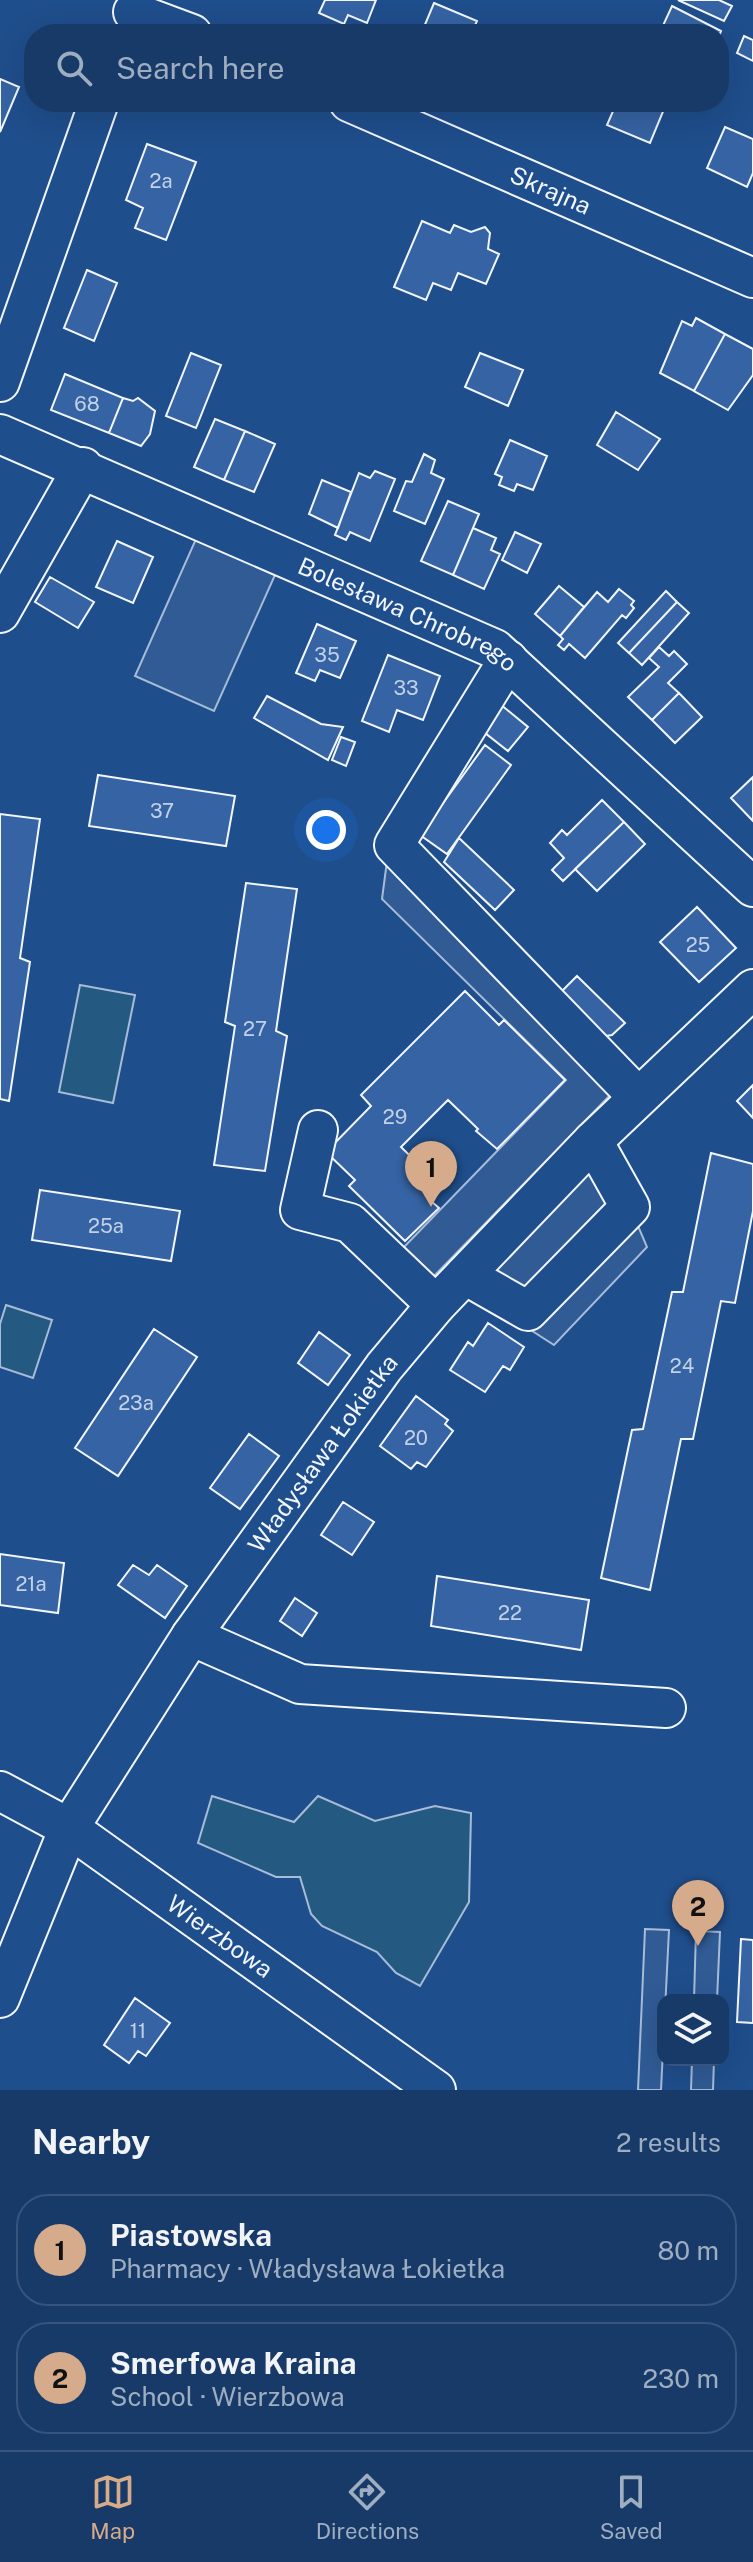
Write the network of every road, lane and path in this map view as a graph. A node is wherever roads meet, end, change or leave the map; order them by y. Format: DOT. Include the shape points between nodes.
graph roads {
  1 [pos="132,15"];
  2 [pos="160,24"];
  3 [pos="95,112"];
  4 [pos="372,112"];
  5 [pos="753,278"];
  6 [pos="0,382"];
  7 [pos="0,434"];
  8 [pos="83,467"];
  9 [pos="0,613"];
  10 [pos="508,660"];
  11 [pos="753,887"];
  12 [pos="753,989"];
  13 [pos="638,1097"];
  14 [pos="318,1130"];
  15 [pos="593,1141"];
  16 [pos="465,1275"];
  17 [pos="436,1305"];
  18 [pos="191,1636"];
  19 [pos="666,1708"];
  20 [pos="0,1791"];
  21 [pos="69,1828"];
  22 [pos="0,1998"];
  23 [pos="436,2090"];
  1 -- 2 [label="street"];
  3 -- 6 [label="street"];
  4 -- 5 [label="street, Skrajna"];
  7 -- 8 [label="street, Bolesława Chrobrego"];
  8 -- 9 [label="street"];
  8 -- 10 [label="street, Bolesława Chrobrego" via="495,649"];
  10 -- 11 [label="street, Bolesława Chrobrego"];
  10 -- 13 [label="street" via="394,845"];
  12 -- 13 [label="street, Władysława Łokietka"];
  13 -- 15 [label="street, Władysława Łokietka"];
  14 -- 17 [label="street" via="300,1210 350,1223"];
  15 -- 16 [label="street, Władysława Łokietka"];
  15 -- 16 [label="street" via="630,1207 528,1311"];
  16 -- 17 [label="street, Władysława Łokietka"];
  17 -- 18 [label="street, Władysława Łokietka" via="384,1367"];
  18 -- 19 [label="street" via="300,1684"];
  18 -- 21 [label="street, Władysława Łokietka"];
  20 -- 21 [label="street, Wierzbowa"];
  21 -- 22 [label="street, Władysława Łokietka"];
  21 -- 23 [label="street, Wierzbowa"];
}
